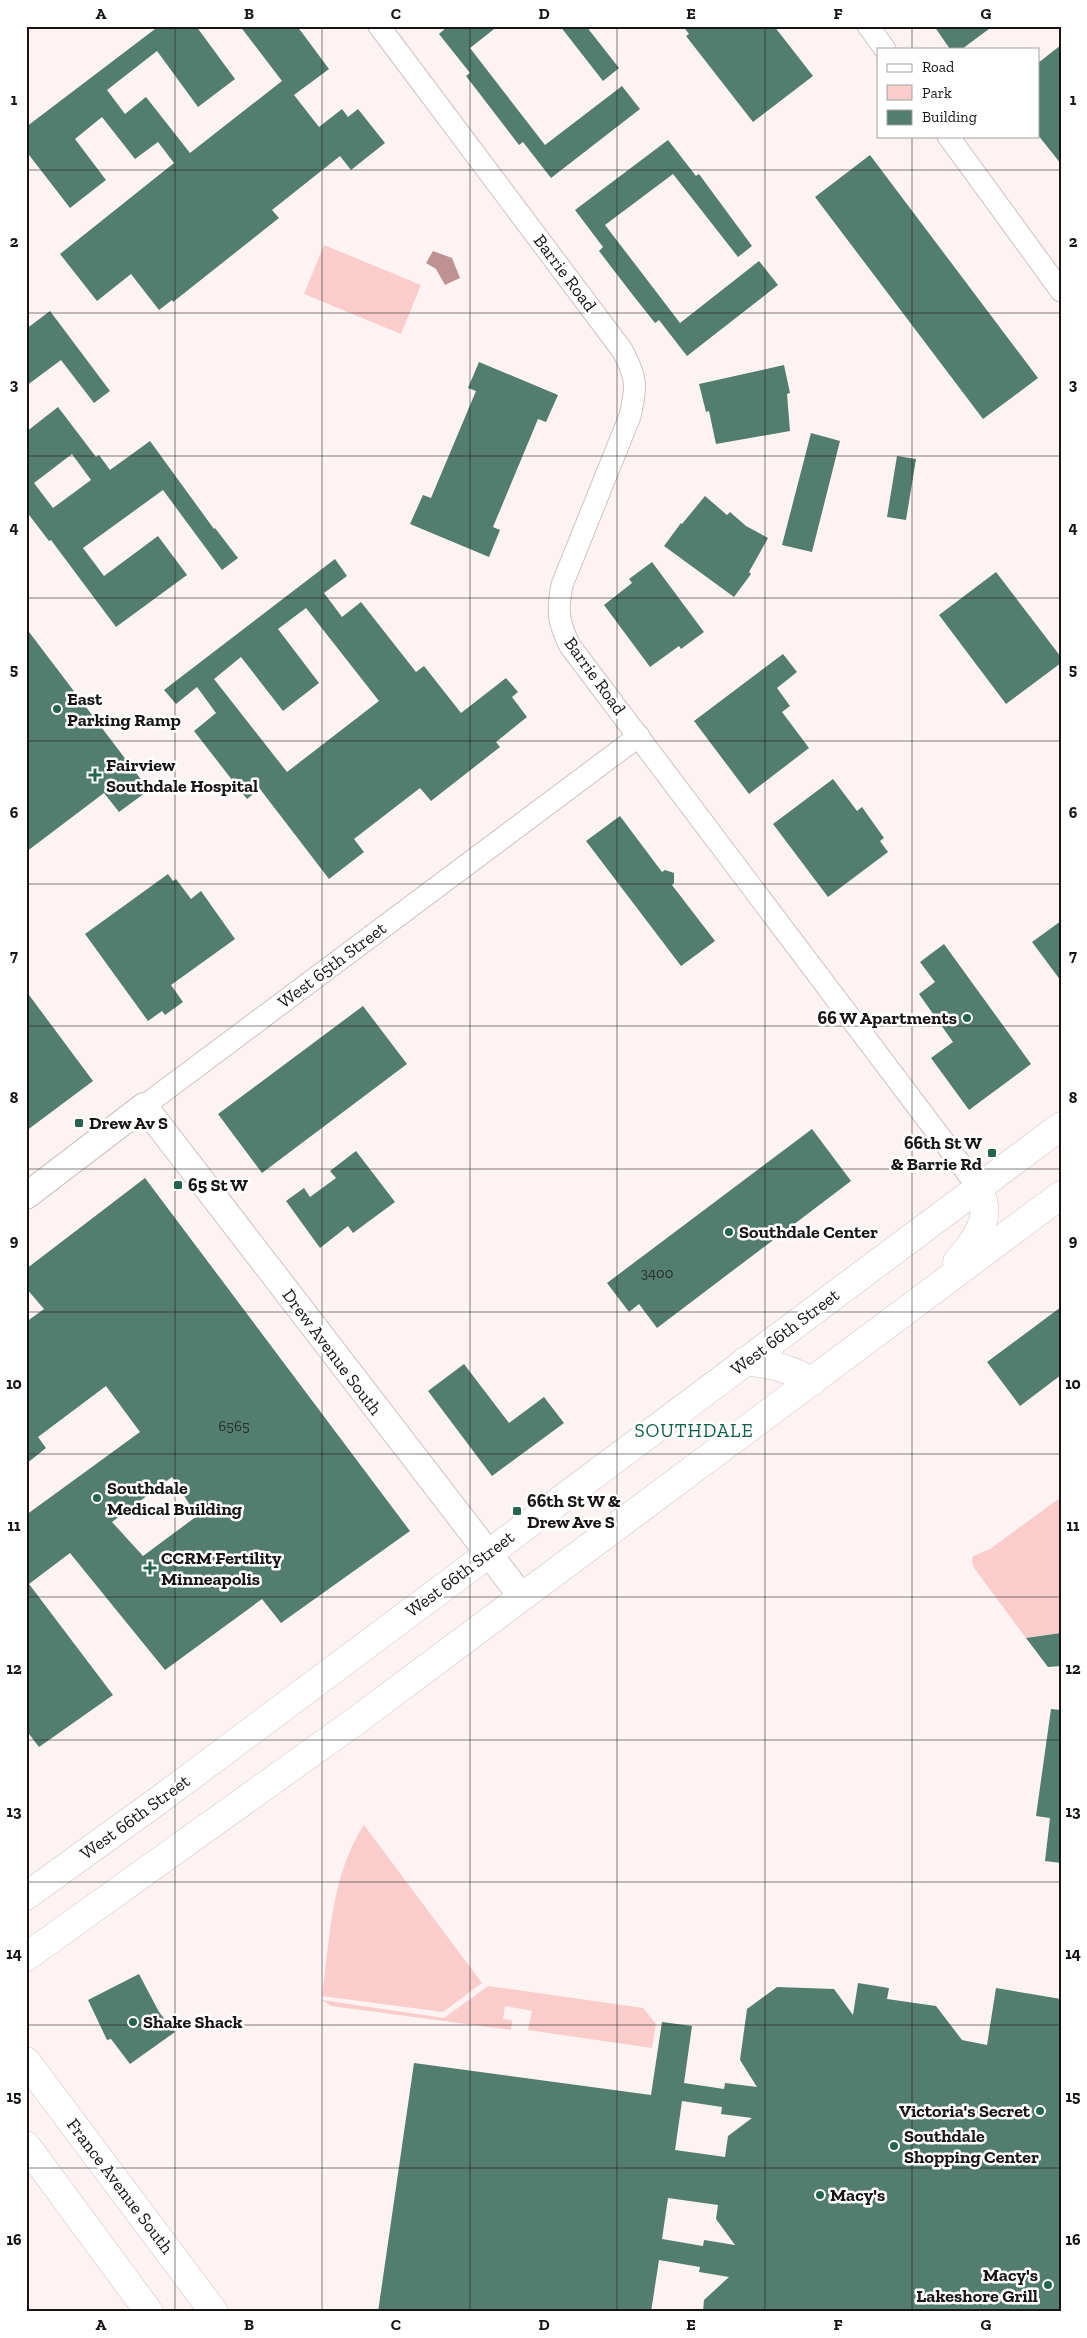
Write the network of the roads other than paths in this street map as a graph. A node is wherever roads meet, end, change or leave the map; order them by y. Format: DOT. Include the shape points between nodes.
graph roads {
  1 [pos="379,26"];
  2 [pos="868,26"];
  3 [pos="883,48"];
  4 [pos="949,138"];
  5 [pos="1061,291"];
  6 [pos="639,736"];
  7 [pos="144,1106"];
  8 [pos="1061,1126"];
  9 [pos="978,1187"];
  10 [pos="1061,1195"];
  11 [pos="26,1196"];
  12 [pos="938,1287"];
  13 [pos="746,1361"];
  14 [pos="812,1382"];
  15 [pos="488,1553"];
  16 [pos="522,1597"];
  17 [pos="26,1896"];
  18 [pos="26,1957"];
  19 [pos="26,2061"];
  20 [pos="26,2144"];
  21 [pos="149,2312"];
  22 [pos="214,2312"];
  1 -- 6 [label="street, Barrie Road" via="634,370 636,394 630,416 562,585 558,605 561,627 570,646"];
  2 -- 3 [label="street"];
  4 -- 5 [label="street"];
  6 -- 7 [label="street, West 65th Street"];
  6 -- 9 [label="street, Barrie Road"];
  7 -- 11 [label="street, West 65th Street"];
  7 -- 15 [label="street, Drew Avenue South"];
  8 -- 9 [label="main road, West 66th Street"];
  9 -- 12 [label="main road" via="985,1207 977,1237"];
  9 -- 13 [label="main road, West 66th Street"];
  10 -- 12 [label="main road"];
  12 -- 14 [label="main road"];
  13 -- 14 [label="main road" via="773,1364"];
  13 -- 15 [label="main road, West 66th Street"];
  14 -- 16 [label="main road"];
  15 -- 16 [label="street, Drew Avenue South"];
  15 -- 17 [label="main road, West 66th Street"];
  16 -- 18 [label="main road" via="271,1783"];
  19 -- 22 [label="main road, France Avenue South"];
  20 -- 21 [label="main road"];
}
